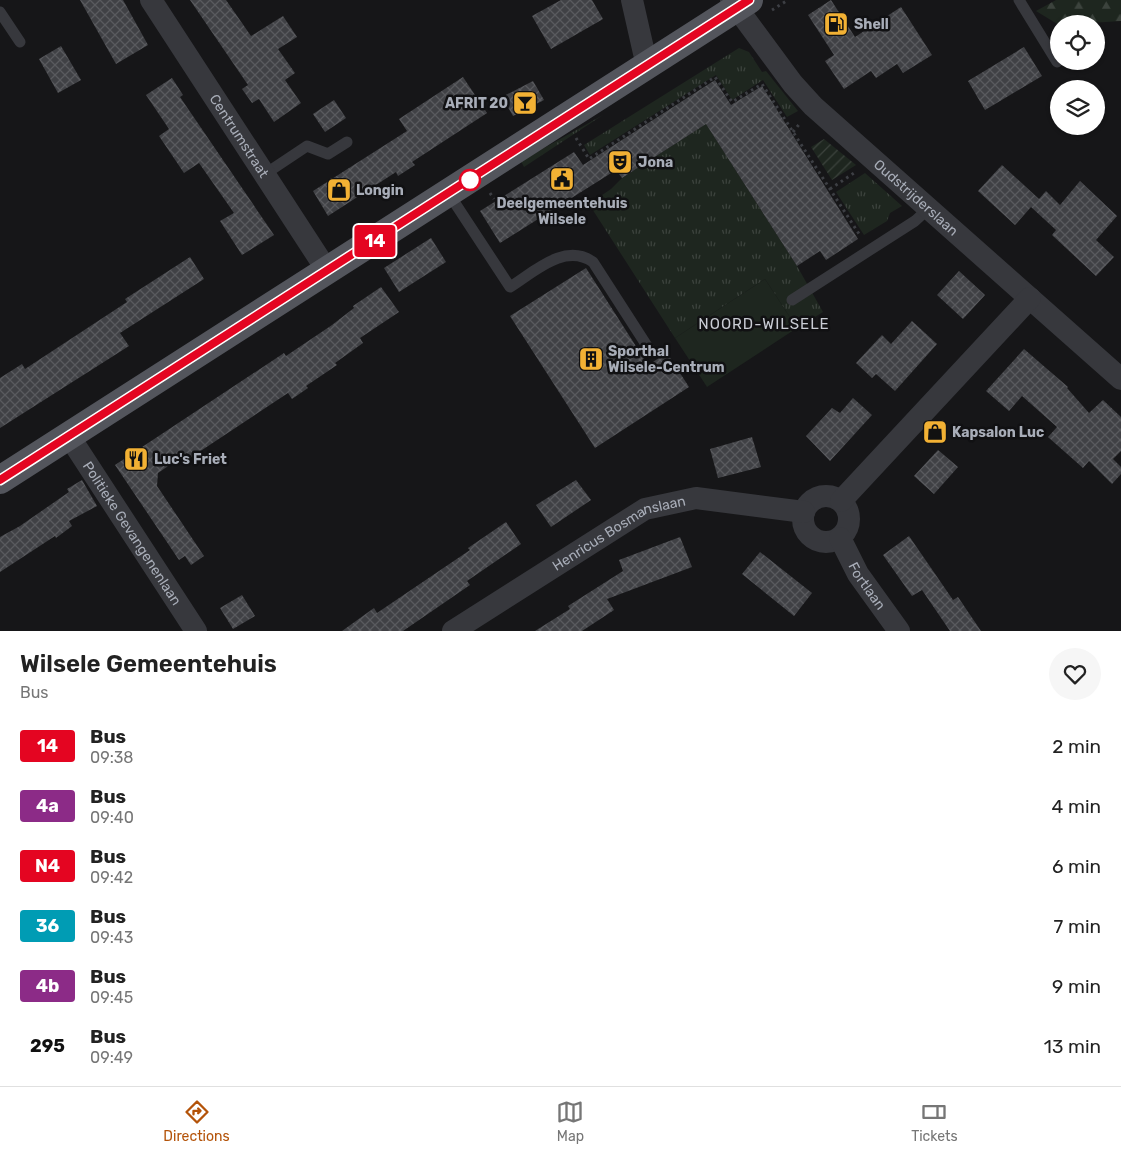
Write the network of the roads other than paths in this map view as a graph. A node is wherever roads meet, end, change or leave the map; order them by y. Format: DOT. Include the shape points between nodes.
graph roads {
  1 [pos="151,0"];
  2 [pos="632,0"];
  3 [pos="1018,0"];
  4 [pos="739,3"];
  5 [pos="0,12"];
  6 [pos="20,42"];
  7 [pos="1050,51"];
  8 [pos="652,64"];
  9 [pos="348,142"];
  10 [pos="265,174"];
  11 [pos="449,194"];
  12 [pos="928,209"];
  13 [pos="328,272"];
  14 [pos="1030,298"];
  15 [pos="792,300"];
  16 [pos="649,349"];
  17 [pos="1121,380"];
  18 [pos="69,436"];
  19 [pos="0,480"];
  20 [pos="841,501"];
  21 [pos="804,512"];
  22 [pos="840,538"];
  23 [pos="196,631"];
  24 [pos="453,631"];
  25 [pos="899,631"];
  1 -- 10 [label="street, Centrumstraat"];
  2 -- 8 [label="street" via="644,53"];
  3 -- 7 [label="lane"];
  4 -- 8 [label="main road"];
  4 -- 12 [label="street, Oudstrijderslaan" via="804,96"];
  5 -- 6 [label="lane"];
  8 -- 11 [label="main road"];
  9 -- 10 [label="lane" via="328,154 307,146"];
  10 -- 13 [label="street, Centrumstraat"];
  11 -- 13 [label="main road"];
  11 -- 16 [label="lane" via="510,287 559,257 571,254 585,256 593,262"];
  12 -- 14 [label="street, Oudstrijderslaan"];
  12 -- 15 [label="lane"];
  13 -- 18 [label="main road"];
  14 -- 17 [label="street, Oudstrijderslaan"];
  14 -- 20 [label="street"];
  18 -- 19 [label="main road"];
  18 -- 23 [label="street, Politieke Gevangenenlaan"];
  20 -- 21 [label="street" via="820,496"];
  20 -- 22 [label="street" via="848,514 848,522"];
  21 -- 22 [label="street" via="804,526 814,538 828,541"];
  21 -- 24 [label="street, Henricus Bosmanslaan" via="696,498 645,509"];
  22 -- 25 [label="street, Fortlaan" via="858,574"];
}
